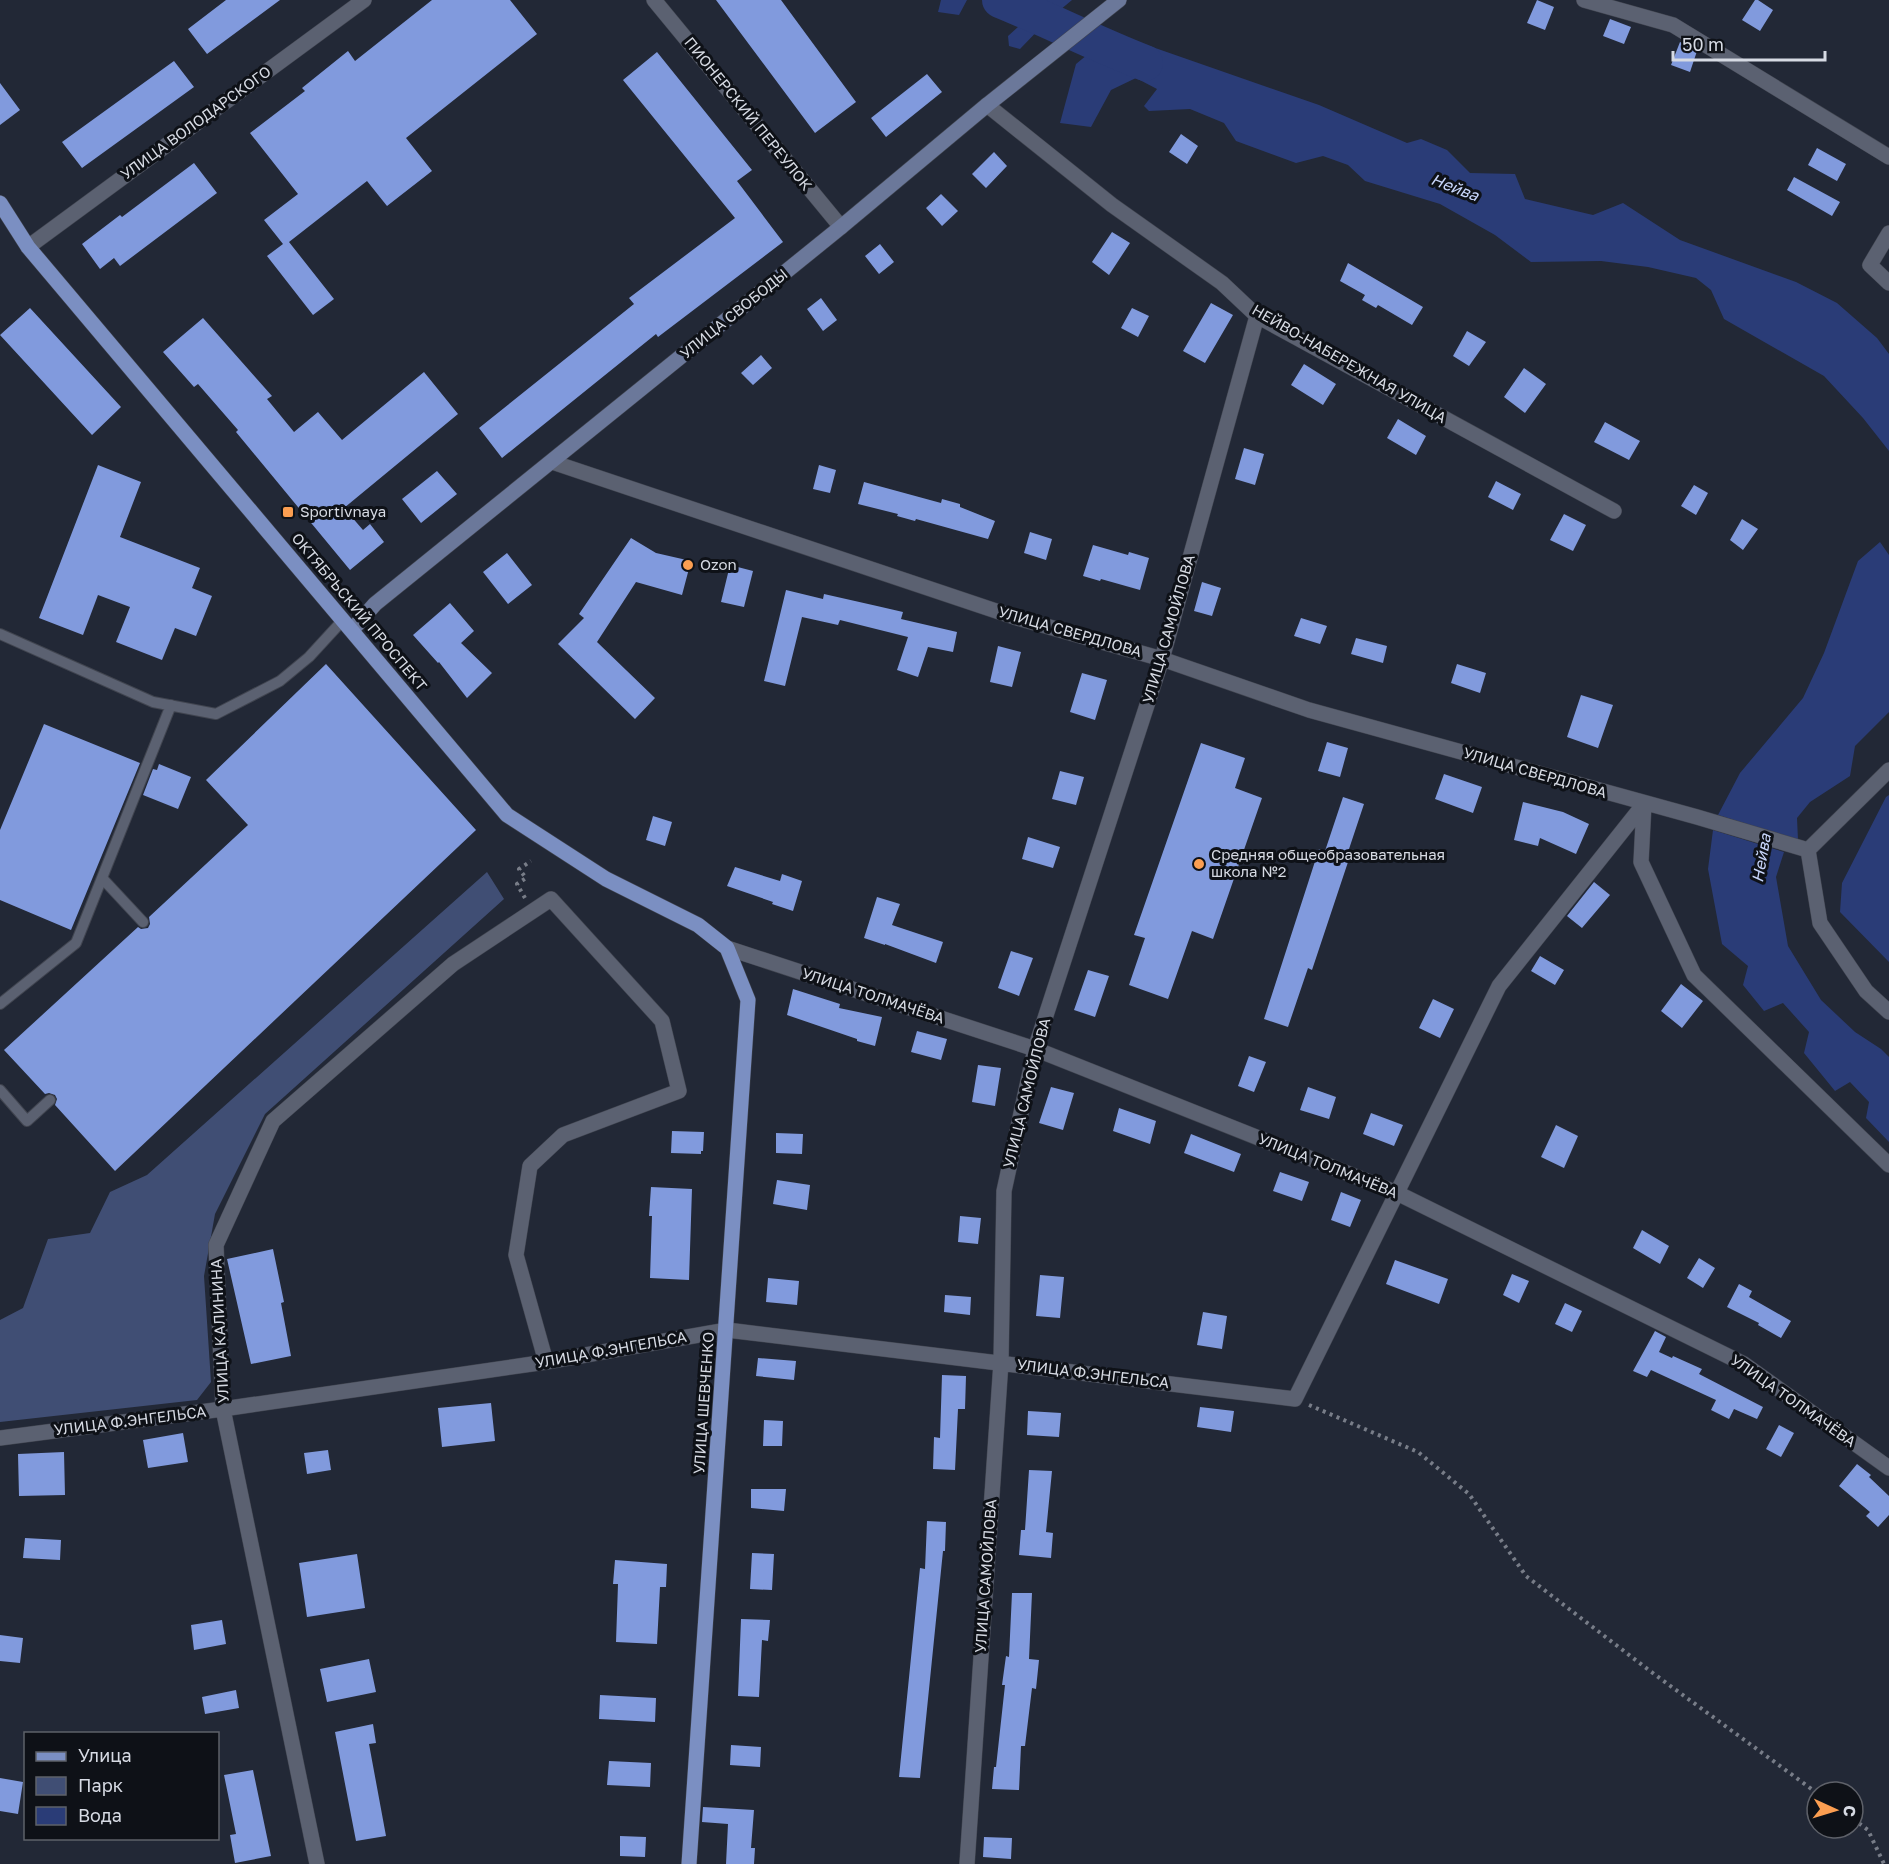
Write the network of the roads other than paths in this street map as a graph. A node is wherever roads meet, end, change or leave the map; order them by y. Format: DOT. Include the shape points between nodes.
graph roads {
  1 [pos="364,0"];
  2 [pos="654,0"];
  3 [pos="1119,0"];
  4 [pos="1584,0"];
  5 [pos="987,105"];
  6 [pos="1889,157"];
  7 [pos="0,203"];
  8 [pos="841,228"];
  9 [pos="1889,233"];
  10 [pos="27,247"];
  11 [pos="1889,283"];
  12 [pos="1257,316"];
  13 [pos="552,462"];
  14 [pos="1614,512"];
  15 [pos="347,625"];
  16 [pos="0,634"];
  17 [pos="1162,659"];
  18 [pos="171,705"];
  19 [pos="1889,770"];
  20 [pos="1644,804"];
  21 [pos="1808,850"];
  22 [pos="102,878"];
  23 [pos="143,922"];
  24 [pos="727,948"];
  25 [pos="0,1004"];
  26 [pos="1889,1012"];
  27 [pos="1035,1049"];
  28 [pos="0,1090"];
  29 [pos="50,1100"];
  30 [pos="1889,1165"];
  31 [pos="1397,1194"];
  32 [pos="727,1330"];
  33 [pos="546,1362"];
  34 [pos="1001,1362"];
  35 [pos="223,1409"];
  36 [pos="0,1438"];
  37 [pos="1889,1468"];
  38 [pos="317,1864"];
  39 [pos="689,1864"];
  40 [pos="967,1864"];
  1 -- 10 [label="street, УЛИЦА ВОЛОДАРСКОГО"];
  2 -- 8 [label="street, ПИОНЕРСКИЙ ПЕРЕУЛОК"];
  3 -- 5 [label="main road, УЛИЦА СВОБОДЫ"];
  4 -- 6 [label="street" via="1673,25"];
  5 -- 8 [label="main road, УЛИЦА СВОБОДЫ"];
  5 -- 12 [label="street, НЕЙВО-НАБЕРЕЖНАЯ УЛИЦА" via="1112,205 1222,283"];
  7 -- 10 [label="main road, ОКТЯБРЬСКИЙ ПРОСПЕКТ"];
  8 -- 13 [label="main road, УЛИЦА СВОБОДЫ"];
  9 -- 11 [label="street" via="1870,265"];
  10 -- 15 [label="main road, ОКТЯБРЬСКИЙ ПРОСПЕКТ"];
  12 -- 14 [label="street, НЕЙВО-НАБЕРЕЖНАЯ УЛИЦА"];
  12 -- 17 [label="street, УЛИЦА САМОЙЛОВА"];
  13 -- 15 [label="main road, УЛИЦА СВОБОДЫ"];
  13 -- 17 [label="street, УЛИЦА СВЕРДЛОВА" via="1014,617"];
  15 -- 18 [label="lane" via="280,681 216,714"];
  15 -- 24 [label="main road, ОКТЯБРЬСКИЙ ПРОСПЕКТ" via="507,815 606,879 698,925"];
  16 -- 18 [label="lane" via="153,702"];
  17 -- 20 [label="street, УЛИЦА СВЕРДЛОВА" via="1308,710"];
  17 -- 27 [label="street, УЛИЦА САМОЙЛОВА"];
  18 -- 22 [label="lane"];
  19 -- 21 [label="street"];
  20 -- 21 [label="street, УЛИЦА СВЕРДЛОВА"];
  20 -- 30 [label="street" via="1641,862 1694,975"];
  20 -- 31 [label="street" via="1499,986"];
  21 -- 26 [label="street" via="1820,923 1866,991"];
  22 -- 23 [label="lane"];
  22 -- 25 [label="lane" via="76,943"];
  24 -- 27 [label="street, УЛИЦА ТОЛМАЧЁВА"];
  24 -- 32 [label="main road, УЛИЦА ШЕВЧЕНКО" via="748,1000"];
  27 -- 31 [label="street, УЛИЦА ТОЛМАЧЁВА"];
  27 -- 34 [label="street, УЛИЦА САМОЙЛОВА" via="1004,1191"];
  28 -- 29 [label="lane" via="27,1120"];
  31 -- 34 [label="street, УЛИЦА Ф.ЭНГЕЛЬСА" via="1295,1398"];
  31 -- 37 [label="street, УЛИЦА ТОЛМАЧЁВА" via="1744,1364"];
  32 -- 33 [label="street, УЛИЦА Ф.ЭНГЕЛЬСА"];
  32 -- 34 [label="street, УЛИЦА Ф.ЭНГЕЛЬСА"];
  32 -- 39 [label="main road, УЛИЦА ШЕВЧЕНКО"];
  33 -- 35 [label="street, УЛИЦА Ф.ЭНГЕЛЬСА"];
  33 -- 35 [label="street, УЛИЦА КАЛИНИНА" via="516,1255 530,1166 563,1135 679,1091 662,1021 551,899 453,964 273,1121 216,1245"];
  34 -- 40 [label="street, УЛИЦА САМОЙЛОВА"];
  35 -- 36 [label="street, УЛИЦА Ф.ЭНГЕЛЬСА"];
  35 -- 38 [label="street, УЛИЦА КАЛИНИНА"];
}
